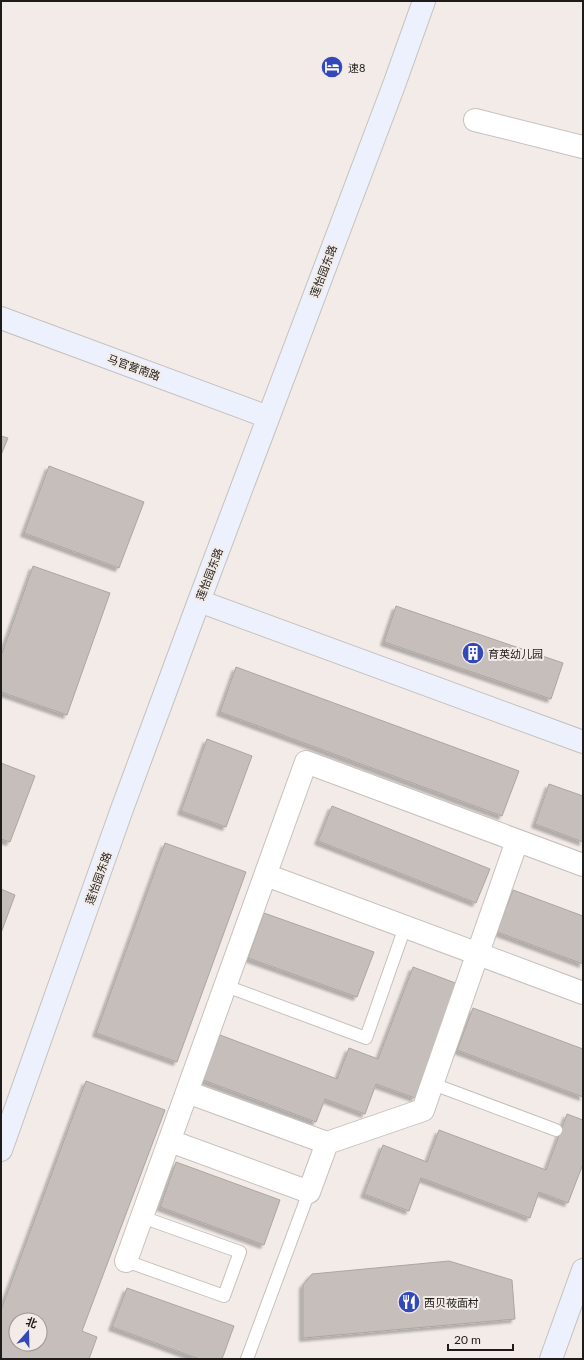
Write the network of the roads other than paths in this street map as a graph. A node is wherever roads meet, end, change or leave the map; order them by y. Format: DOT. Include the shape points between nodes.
graph roads {
  1 [pos="424,1"];
  2 [pos="474,120"];
  3 [pos="583,147"];
  4 [pos="1,318"];
  5 [pos="268,417"];
  6 [pos="199,601"];
  7 [pos="583,742"];
  8 [pos="517,841"];
  9 [pos="583,866"];
  10 [pos="266,875"];
  11 [pos="406,927"];
  12 [pos="478,954"];
  13 [pos="226,986"];
  14 [pos="583,993"];
  15 [pos="433,1084"];
  16 [pos="187,1092"];
  17 [pos="556,1130"];
  18 [pos="170,1141"];
  19 [pos="327,1143"];
  20 [pos="1,1150"];
  21 [pos="309,1192"];
  22 [pos="142,1217"];
  23 [pos="126,1261"];
  24 [pos="583,1270"];
  25 [pos="247,1359"];
  26 [pos="551,1359"];
  1 -- 5 [label="street, 莲怡园东路"];
  2 -- 3 [label="street"];
  4 -- 5 [label="street, 马官营南路"];
  5 -- 6 [label="street, 莲怡园东路"];
  6 -- 7 [label="street"];
  6 -- 20 [label="street, 莲怡园东路"];
  8 -- 9 [label="street"];
  8 -- 10 [label="street" via="306,762"];
  8 -- 12 [label="street"];
  10 -- 11 [label="street"];
  10 -- 13 [label="street"];
  11 -- 12 [label="street"];
  11 -- 13 [label="lane" via="366,1038"];
  12 -- 14 [label="street"];
  12 -- 15 [label="street"];
  13 -- 16 [label="street"];
  15 -- 17 [label="lane"];
  15 -- 19 [label="street" via="423,1110"];
  16 -- 18 [label="street"];
  16 -- 19 [label="street"];
  18 -- 21 [label="street"];
  18 -- 22 [label="street"];
  19 -- 21 [label="street"];
  21 -- 25 [label="lane"];
  22 -- 23 [label="street"];
  22 -- 23 [label="lane" via="240,1252 238,1260 224,1296"];
  24 -- 26 [label="street"];
}
